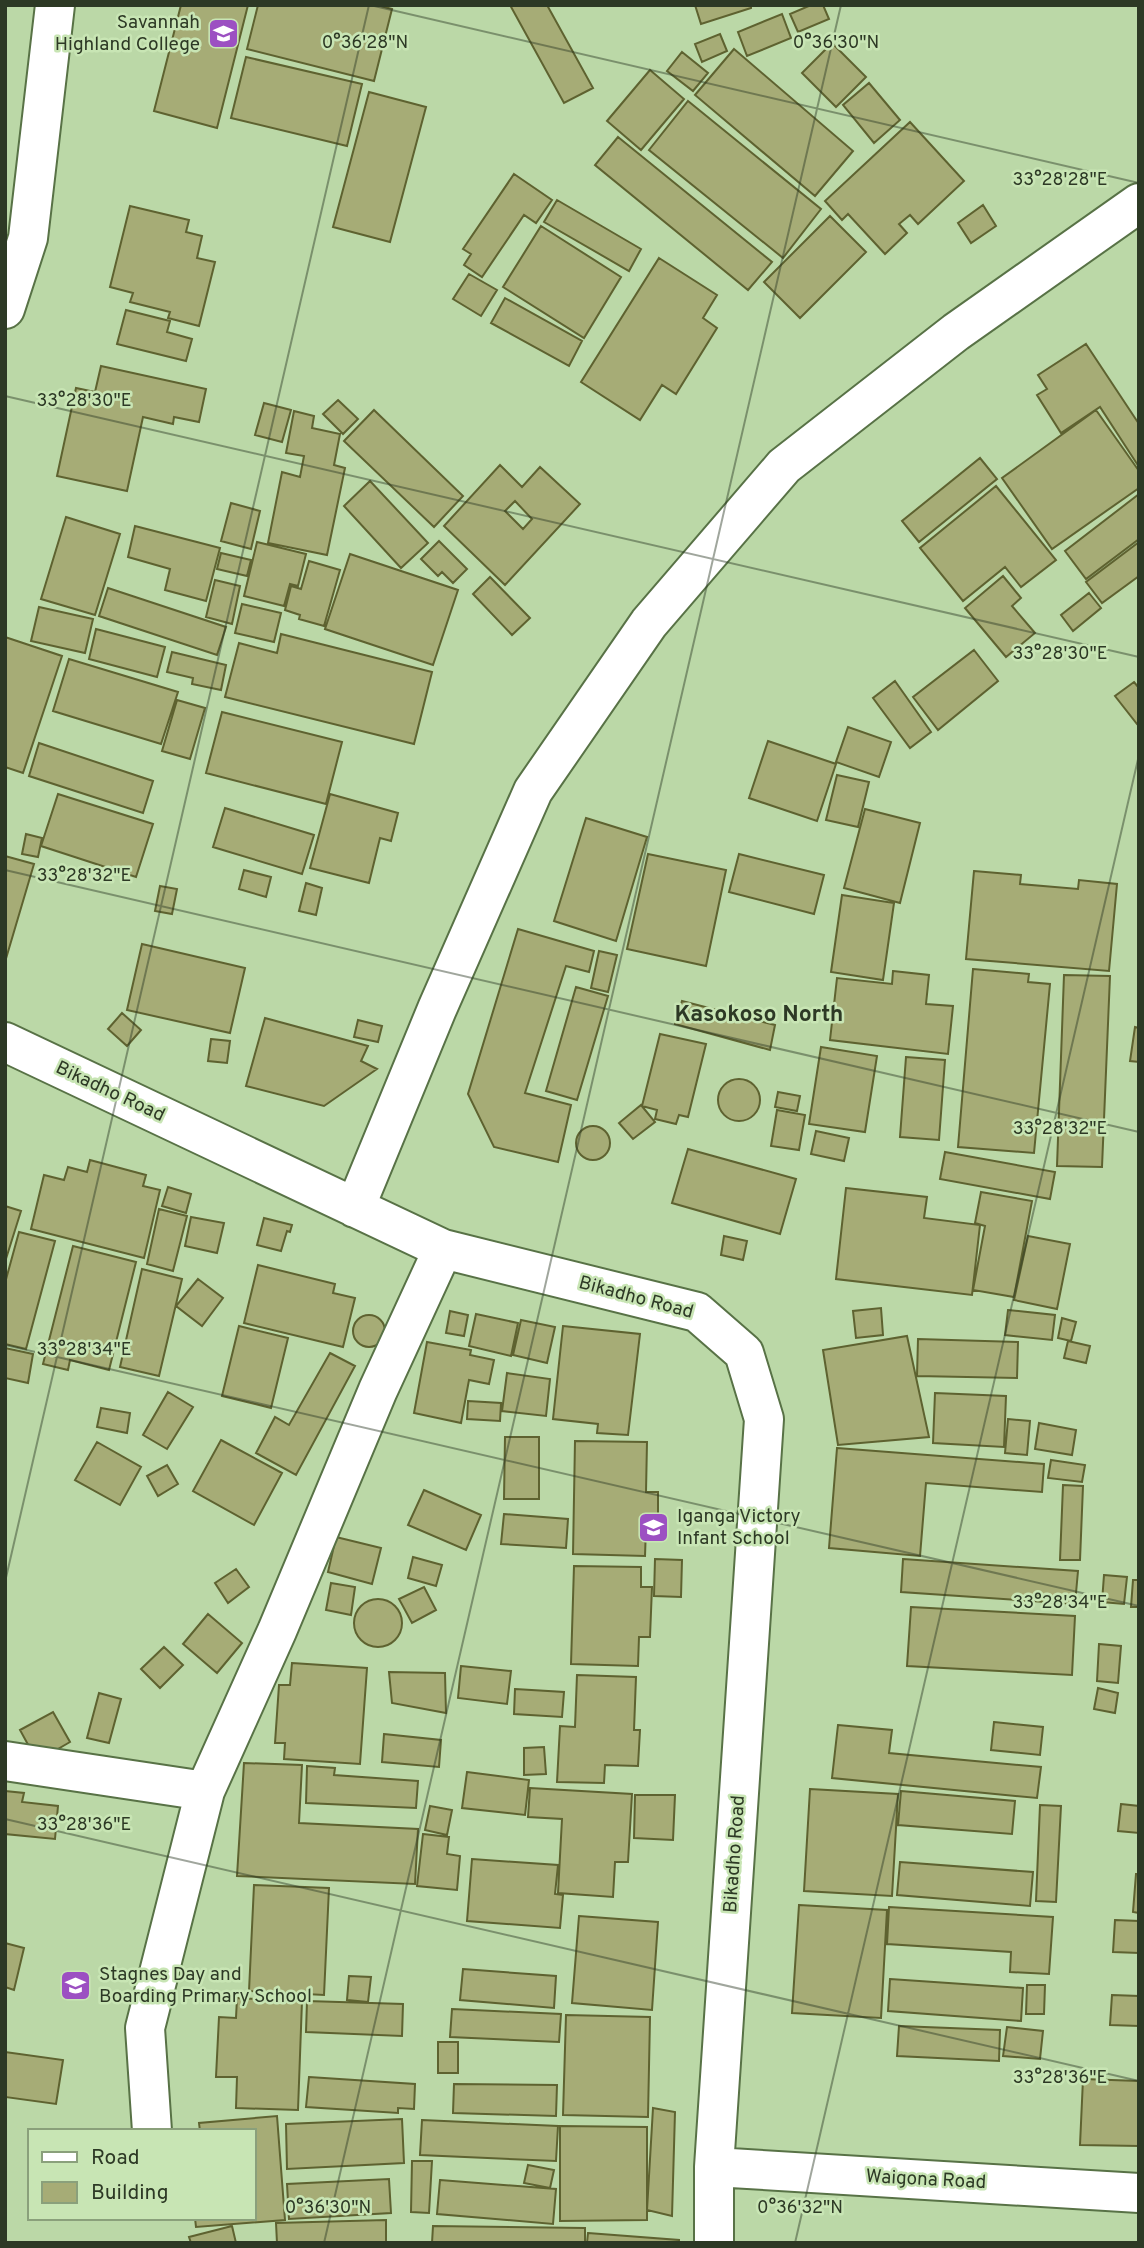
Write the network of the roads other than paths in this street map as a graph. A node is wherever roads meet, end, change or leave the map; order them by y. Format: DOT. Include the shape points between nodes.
graph roads {
  1 [pos="55,5"];
  2 [pos="1139,203"];
  3 [pos="5,309"];
  4 [pos="5,1042"];
  5 [pos="355,1208"];
  6 [pos="443,1249"];
  7 [pos="5,1761"];
  8 [pos="205,1791"];
  9 [pos="152,2129"];
  10 [pos="714,2168"];
  11 [pos="1139,2193"];
  12 [pos="713,2243"];
  1 -- 3 [label="street" via="28,238"];
  2 -- 5 [label="street" via="957,332 784,466 649,623 533,791"];
  4 -- 5 [label="street, Bikadho Road"];
  5 -- 6 [label="street, Bikadho Road"];
  6 -- 8 [label="street"];
  6 -- 10 [label="street, Bikadho Road" via="697,1312 744,1353 764,1419"];
  7 -- 8 [label="street"];
  8 -- 9 [label="street" via="145,2028"];
  10 -- 11 [label="street, Waigona Road"];
  10 -- 12 [label="street, Bikadho Road"];
}
